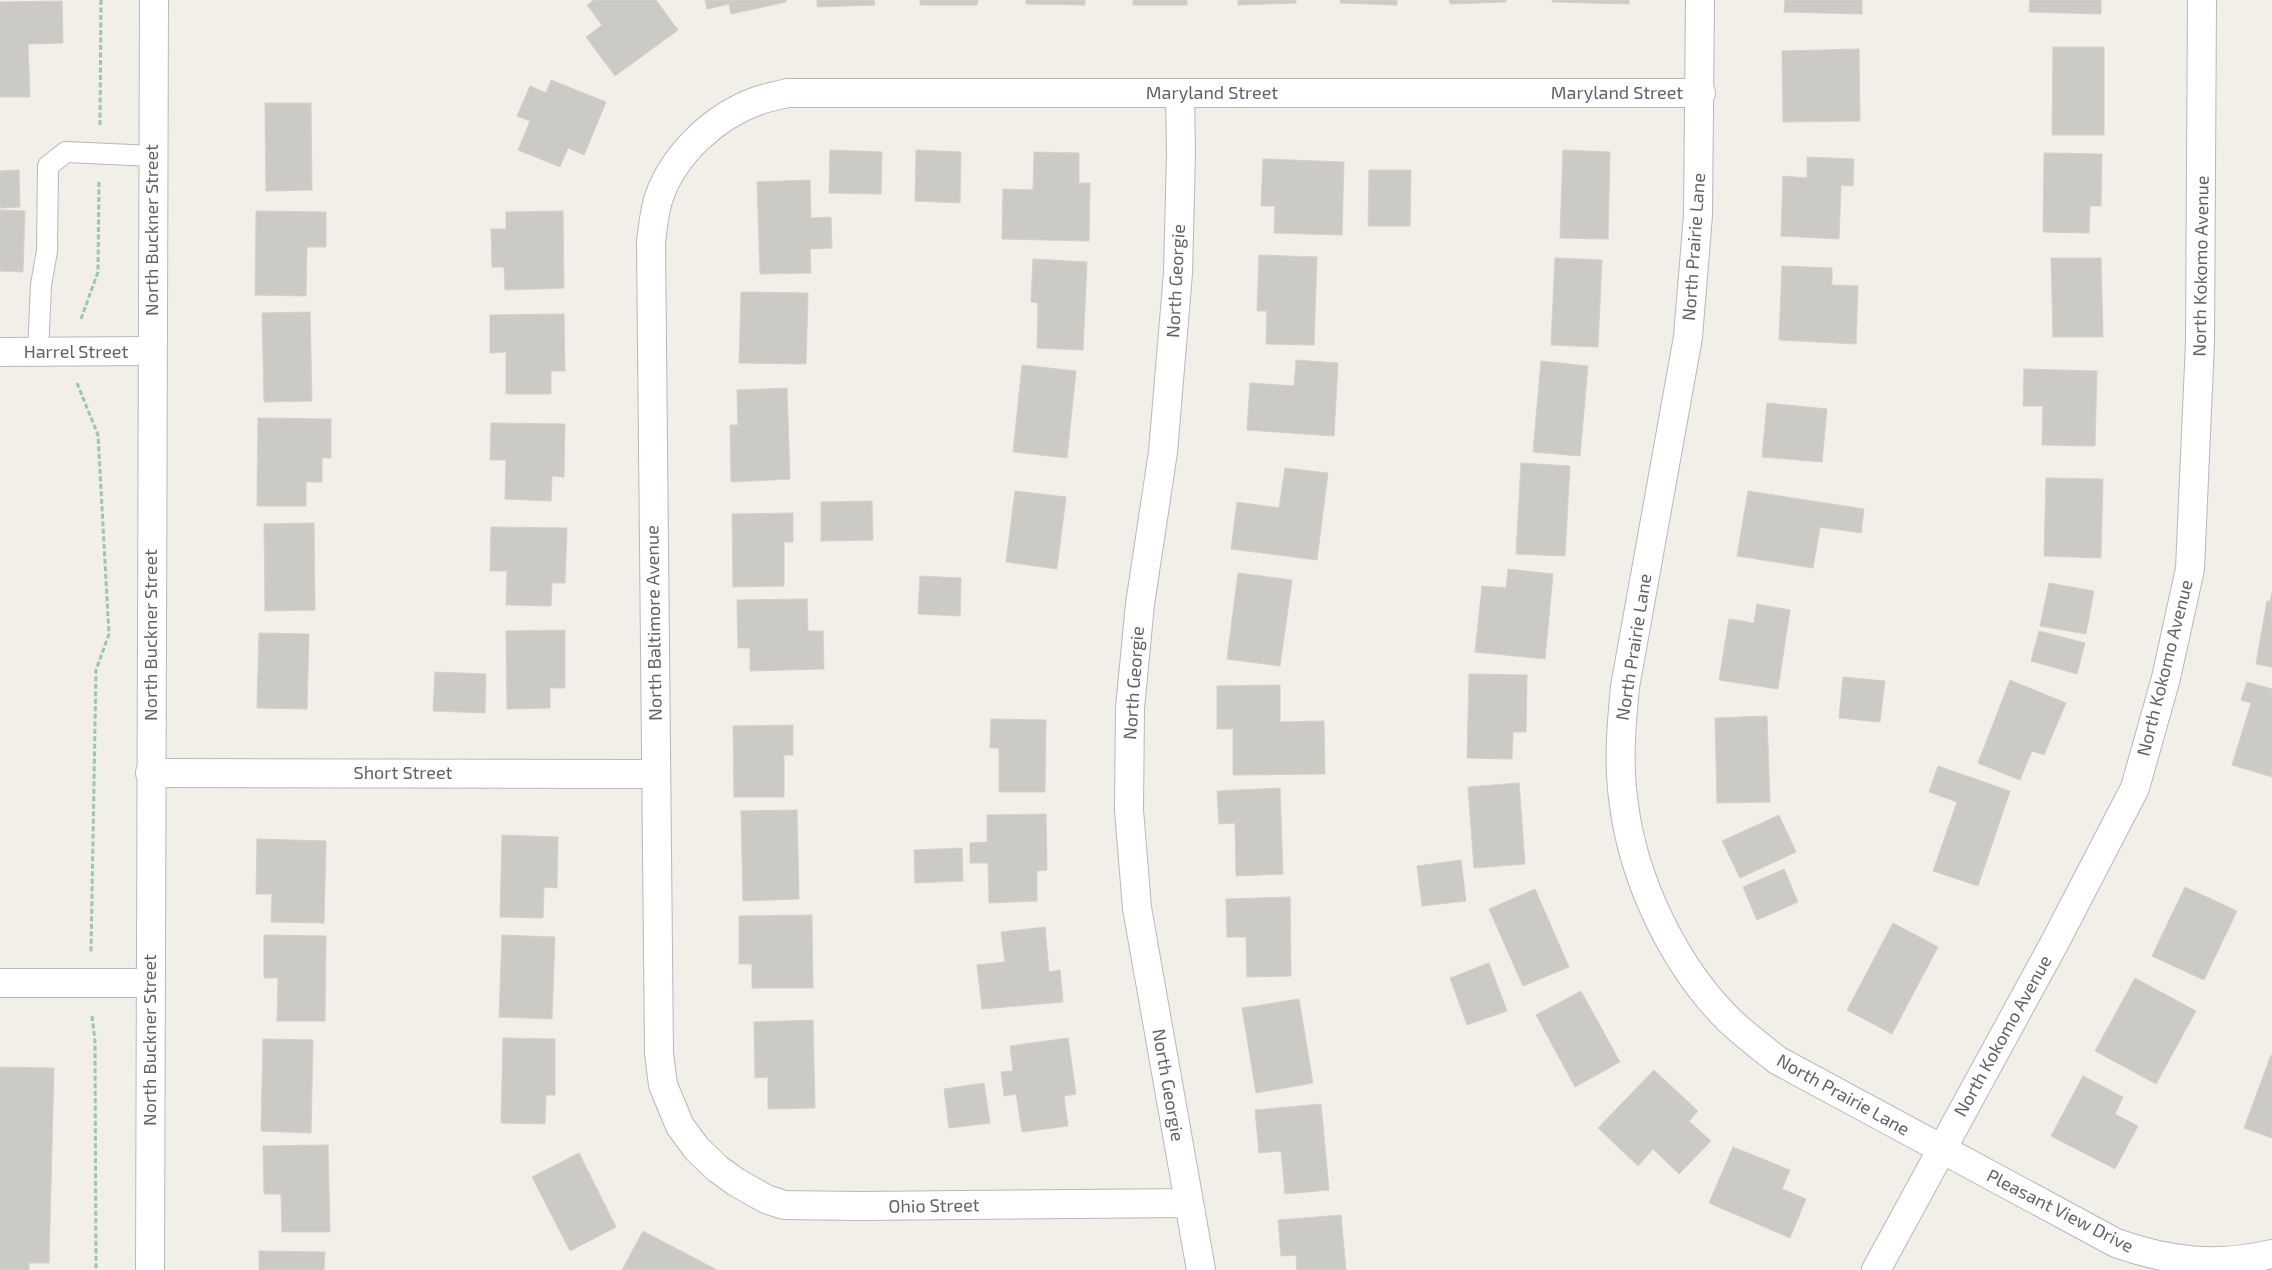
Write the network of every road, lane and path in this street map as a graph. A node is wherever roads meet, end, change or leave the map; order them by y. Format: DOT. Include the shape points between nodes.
graph roads {
  1 [pos="154,0"];
  2 [pos="1700,0"];
  3 [pos="2202,0"];
  4 [pos="1180,93"];
  5 [pos="1701,93"];
  6 [pos="728,114"];
  7 [pos="153,156"];
  8 [pos="152,351"];
  9 [pos="0,352"];
  10 [pos="38,352"];
  11 [pos="77,384"];
  12 [pos="150,773"];
  13 [pos="656,774"];
  14 [pos="91,956"];
  15 [pos="0,983"];
  16 [pos="150,983"];
  17 [pos="92,1014"];
  18 [pos="697,1149"];
  19 [pos="1941,1149"];
  20 [pos="1189,1203"];
  21 [pos="2272,1254"];
  22 [pos="96,1270"];
  23 [pos="150,1270"];
  24 [pos="1201,1270"];
  25 [pos="1876,1270"];
  1 -- 7 [label="street, North Buckner Street"];
  2 -- 5 [label="street, North Prairie Lane"];
  3 -- 19 [label="street, North Kokomo Avenue" via="2200,342 2191,560 2168,668 2135,788"];
  4 -- 5 [label="street, Maryland Street"];
  4 -- 6 [label="street, Maryland Street" via="787,93 757,101"];
  4 -- 20 [label="street, North Georgie" via="1178,273 1163,452 1140,604 1131,698 1129,810 1137,908"];
  5 -- 19 [label="street, North Prairie Lane" via="1698,215 1688,337 1625,688 1620,743 1629,835 1647,891 1668,937 1696,980 1730,1021 1777,1060"];
  6 -- 13 [label="street, North Baltimore Avenue" via="692,144 669,176 660,196 651,242"];
  7 -- 8 [label="street, North Buckner Street"];
  7 -- 10 [label="lane" via="66,152 48,166 47,251 41,285"];
  8 -- 10 [label="street, Harrel Street"];
  8 -- 12 [label="street, North Buckner Street"];
  9 -- 10 [label="street, Harrel Street"];
  11 -- 14 [label="path" via="98,435 109,634 96,670"];
  12 -- 13 [label="street, Short Street"];
  12 -- 16 [label="street, North Buckner Street"];
  13 -- 18 [label="street, North Baltimore Avenue" via="659,1053 663,1085 680,1126"];
  15 -- 16 [label="street"];
  16 -- 23 [label="street, North Buckner Street"];
  17 -- 22 [label="path" via="95,1041"];
  18 -- 20 [label="street, Ohio Street" via="736,1182 766,1199 784,1204"];
  19 -- 21 [label="street, Pleasant View Drive" via="2116,1243 2149,1255 2199,1262 2245,1260"];
  19 -- 25 [label="street, North Kokomo Avenue"];
  20 -- 24 [label="street, North Georgie"];
}
